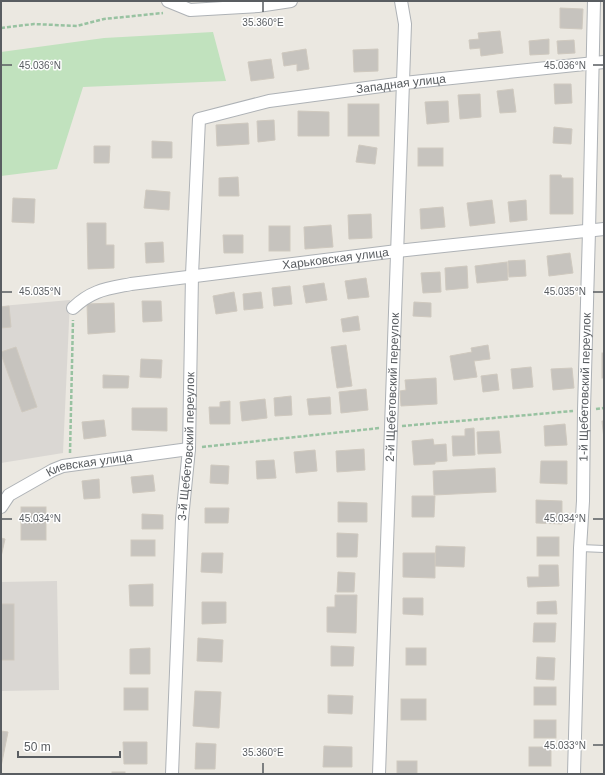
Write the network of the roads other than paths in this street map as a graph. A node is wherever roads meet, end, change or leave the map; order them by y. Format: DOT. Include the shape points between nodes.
graph roads {
  1 [pos="291,1"];
  2 [pos="401,1"];
  3 [pos="594,1"];
  4 [pos="167,7"];
  5 [pos="598,62"];
  6 [pos="404,83"];
  7 [pos="200,119"];
  8 [pos="604,229"];
  9 [pos="590,231"];
  10 [pos="397,251"];
  11 [pos="192,275"];
  12 [pos="73,308"];
  13 [pos="189,449"];
  14 [pos="1,507"];
  15 [pos="580,548"];
  16 [pos="604,549"];
  17 [pos="172,774"];
  18 [pos="379,774"];
  19 [pos="574,774"];
  1 -- 4 [label="street" via="258,6 190,10"];
  2 -- 6 [label="street, 2-й Щебетовский переулок" via="405,24"];
  3 -- 5 [label="street, 1-й Щебетовский переулок"];
  5 -- 6 [label="street, Западная улица"];
  5 -- 9 [label="street, 1-й Щебетовский переулок"];
  6 -- 7 [label="street, Западная улица" via="269,101"];
  6 -- 10 [label="street, 2-й Щебетовский переулок"];
  7 -- 11 [label="street, 3-й Щебетовский переулок"];
  8 -- 9 [label="street, Харьковская улица"];
  9 -- 10 [label="street, Харьковская улица"];
  9 -- 15 [label="street, 1-й Щебетовский переулок"];
  10 -- 11 [label="street, Харьковская улица"];
  10 -- 18 [label="street, 2-й Щебетовский переулок"];
  11 -- 12 [label="street, Харьковская улица" via="95,291"];
  11 -- 13 [label="street, 3-й Щебетовский переулок"];
  13 -- 14 [label="street, Киевская улица" via="70,465 53,470 8,495"];
  13 -- 17 [label="street, 3-й Щебетовский переулок" via="182,519"];
  15 -- 16 [label="lane"];
  15 -- 19 [label="street, 1-й Щебетовский переулок"];
}
